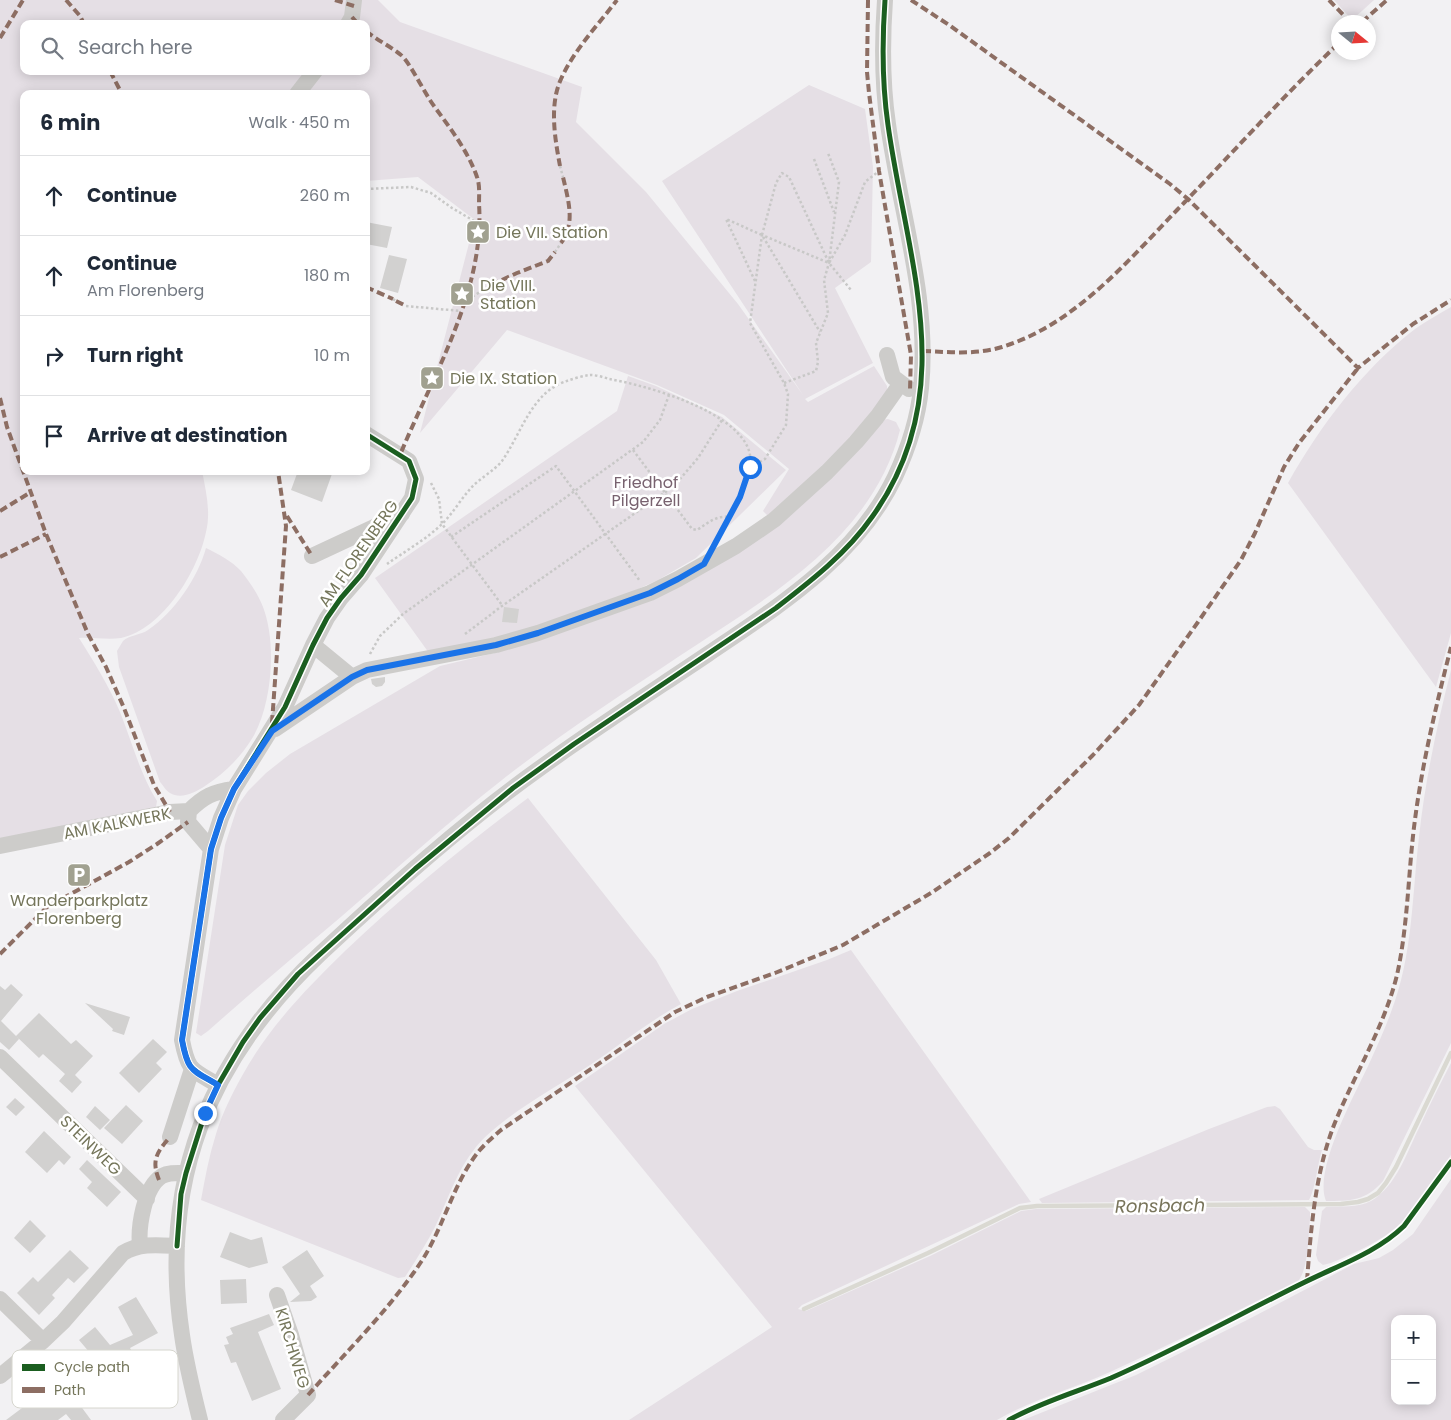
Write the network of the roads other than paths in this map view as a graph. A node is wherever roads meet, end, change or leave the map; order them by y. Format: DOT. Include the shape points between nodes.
graph roads {
  1 [pos="354,0"];
  2 [pos="885,0"];
  3 [pos="350,20"];
  4 [pos="312,75"];
  5 [pos="300,90"];
  6 [pos="887,355"];
  7 [pos="901,384"];
  8 [pos="921,389"];
  9 [pos="370,437"];
  10 [pos="402,514"];
  11 [pos="312,556"];
  12 [pos="313,645"];
  13 [pos="358,674"];
  14 [pos="272,731"];
  15 [pos="234,789"];
  16 [pos="189,811"];
  17 [pos="0,846"];
  18 [pos="211,849"];
  19 [pos="0,1057"];
  20 [pos="192,1070"];
  21 [pos="218,1085"];
  22 [pos="170,1137"];
  23 [pos="186,1173"];
  24 [pos="147,1199"];
  25 [pos="140,1246"];
  26 [pos="177,1246"];
  27 [pos="277,1296"];
  28 [pos="0,1299"];
  29 [pos="43,1341"];
  30 [pos="32,1350"];
  31 [pos="12,1366"];
  32 [pos="0,1376"];
  33 [pos="200,1420"];
  34 [pos="283,1420"];
  1 -- 3 [label="street"];
  2 -- 8 [label="street" via="883,52 886,103 920,308"];
  4 -- 5 [label="street"];
  6 -- 7 [label="street" via="893,378"];
  7 -- 8 [label="street" via="910,390"];
  7 -- 13 [label="street" via="856,442 774,520 736,546 650,593 496,645"];
  8 -- 21 [label="street" via="914,426 900,467 872,517 844,551 776,608 544,765 445,844 298,974 260,1018"];
  9 -- 10 [label="street, AM FLORENBERG" via="409,461 414,471 416,479 412,498"];
  10 -- 11 [label="street"];
  10 -- 12 [label="street, AM FLORENBERG" via="361,575 336,605"];
  12 -- 13 [label="street"];
  12 -- 14 [label="street, AM FLORENBERG"];
  13 -- 14 [label="street"];
  14 -- 15 [label="street, AM FLORENBERG"];
  15 -- 16 [label="street" via="201,798"];
  15 -- 18 [label="street, AM FLORENBERG"];
  16 -- 17 [label="street, AM KALKWERK"];
  16 -- 18 [label="street, AM KALKWERK" via="188,822"];
  18 -- 20 [label="street, AM FLORENBERG" via="182,1040 186,1060"];
  19 -- 24 [label="street, STEINWEG"];
  20 -- 21 [label="street"];
  20 -- 22 [label="street"];
  21 -- 23 [label="street" via="205,1113"];
  23 -- 24 [label="street" via="162,1176"];
  23 -- 26 [label="street"];
  24 -- 25 [label="street" via="139,1233"];
  25 -- 26 [label="street"];
  25 -- 29 [label="street" via="122,1253 87,1296"];
  26 -- 33 [label="street" via="182,1335"];
  27 -- 34 [label="street, KIRCHWEG" via="292,1335 308,1395"];
  28 -- 29 [label="street"];
  29 -- 30 [label="street"];
  31 -- 32 [label="street"];
}
